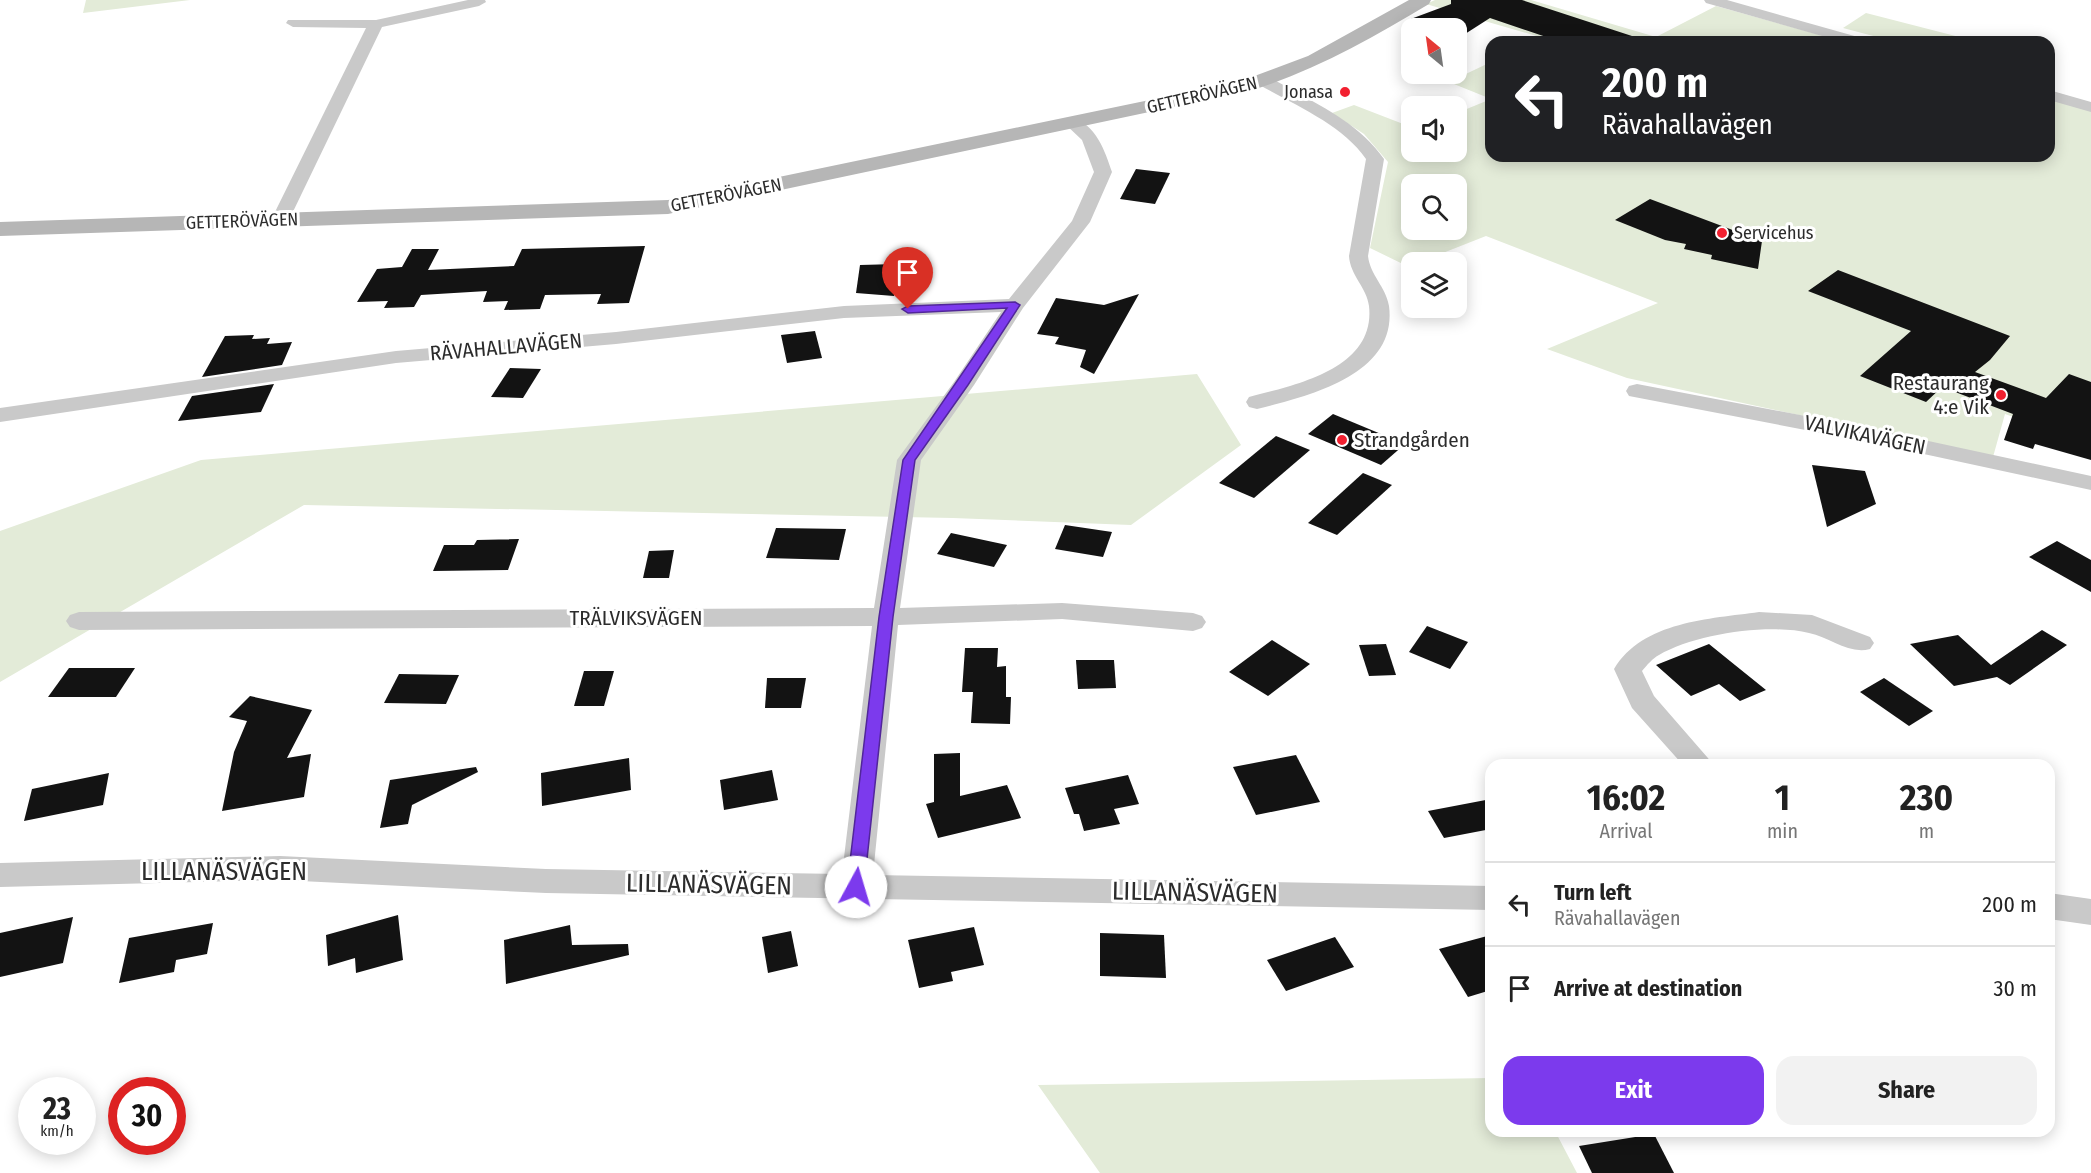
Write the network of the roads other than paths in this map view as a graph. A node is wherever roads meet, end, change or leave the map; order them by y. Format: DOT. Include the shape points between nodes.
graph roads {
  1 [pos="1422,0"];
  2 [pos="1711,0"];
  3 [pos="479,2"];
  4 [pos="293,23"];
  5 [pos="376,24"];
  6 [pos="1839,36"];
  7 [pos="1264,81"];
  8 [pos="2055,97"];
  9 [pos="2091,107"];
  10 [pos="1072,123"];
  11 [pos="280,220"];
  12 [pos="0,229"];
  13 [pos="1015,305"];
  14 [pos="1637,391"];
  15 [pos="1257,402"];
  16 [pos="0,415"];
  17 [pos="2091,483"];
  18 [pos="886,617"];
  19 [pos="79,621"];
  20 [pos="1193,622"];
  21 [pos="1861,643"];
  22 [pos="1695,759"];
  23 [pos="0,875"];
  24 [pos="856,887"];
  25 [pos="1485,898"];
  26 [pos="2055,907"];
  27 [pos="2091,912"];
  1 -- 7 [label="street, GETTERÖVÄGEN" via="1322,57"];
  2 -- 6 [label="street"];
  3 -- 5 [label="street"];
  4 -- 5 [label="street"];
  5 -- 11 [label="street"];
  7 -- 10 [label="street, GETTERÖVÄGEN"];
  7 -- 15 [label="street" via="1352,135 1375,159 1358,262 1376,293 1380,319 1368,350 1336,377"];
  8 -- 9 [label="street"];
  10 -- 11 [label="street, GETTERÖVÄGEN" via="668,207"];
  10 -- 13 [label="street" via="1086,132 1103,172 1081,222"];
  11 -- 12 [label="street, GETTERÖVÄGEN"];
  13 -- 16 [label="street, RÄVAHALLAVÄGEN" via="843,312 616,338 396,357"];
  13 -- 18 [label="street" via="909,460"];
  14 -- 17 [label="street, VALVIKAVÄGEN"];
  18 -- 19 [label="street, TRÄLVIKSVÄGEN"];
  18 -- 20 [label="street, TRÄLVIKSVÄGEN" via="1062,611"];
  18 -- 24 [label="street"];
  21 -- 22 [label="street" via="1812,624 1759,621 1692,630 1648,649 1628,669 1642,700"];
  23 -- 24 [label="street, LILLANÄSVÄGEN" via="280,868 546,881"];
  24 -- 25 [label="street, LILLANÄSVÄGEN"];
  26 -- 27 [label="street"];
}
